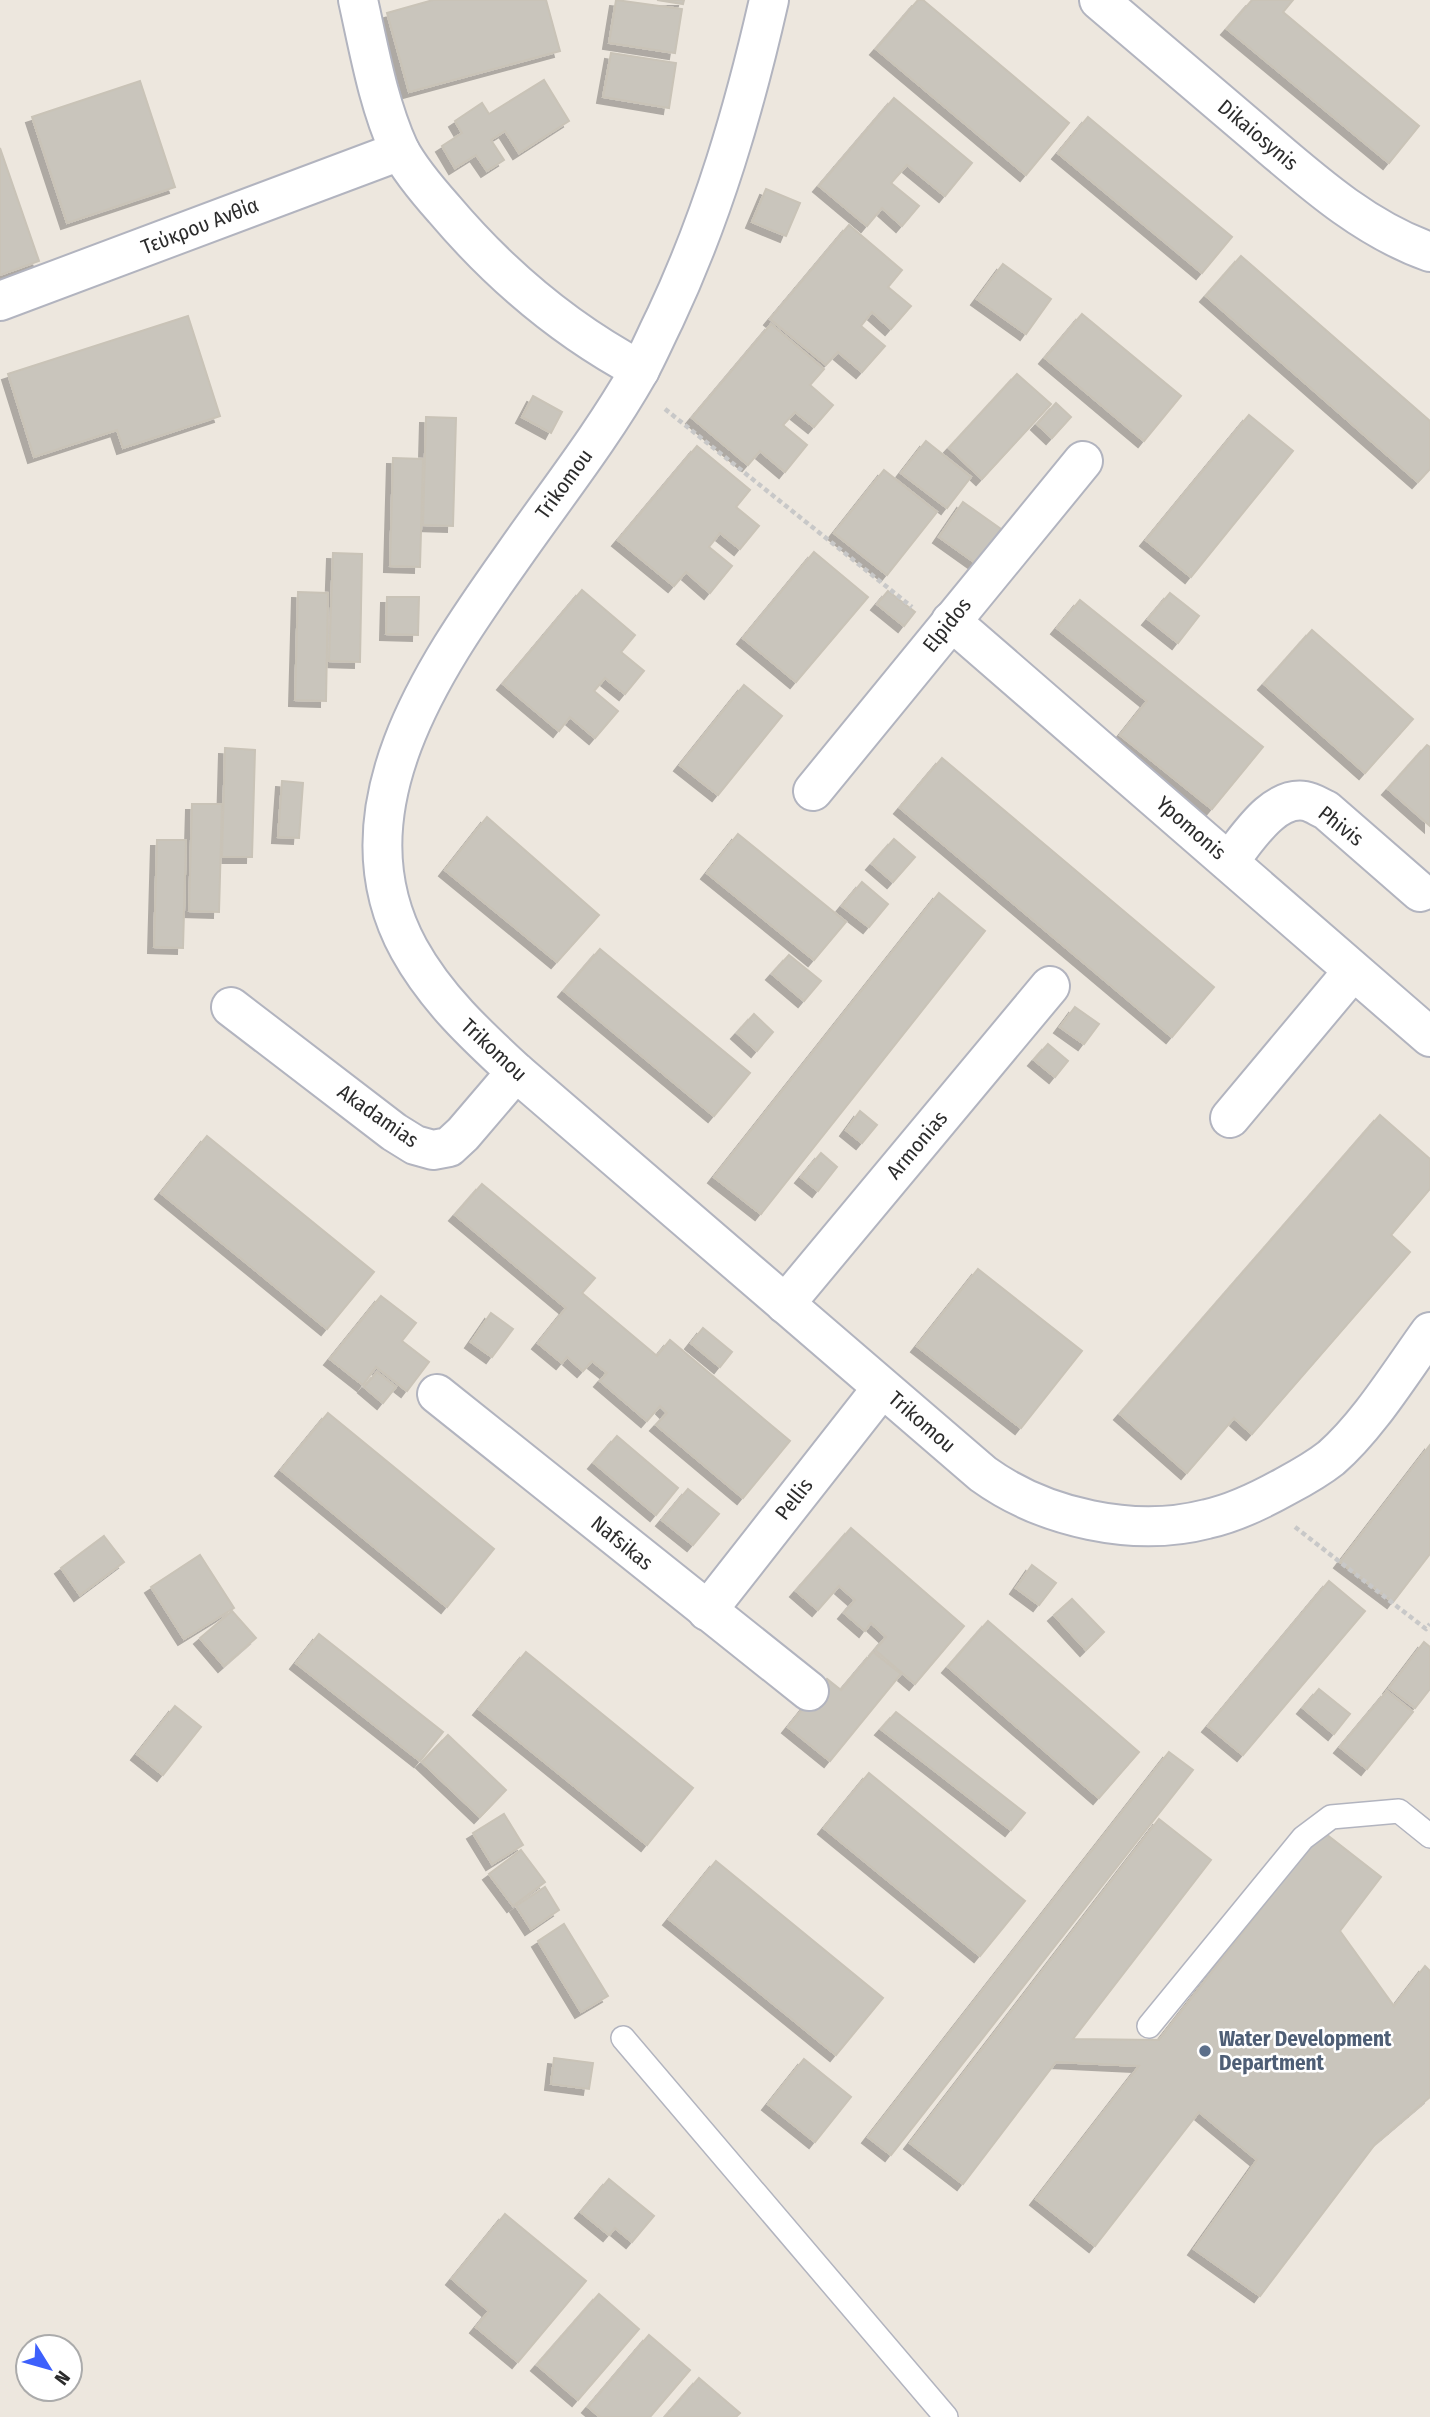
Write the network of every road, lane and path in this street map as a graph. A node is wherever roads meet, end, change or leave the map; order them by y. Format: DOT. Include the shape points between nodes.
graph roads {
  1 [pos="358,0"];
  2 [pos="769,0"];
  3 [pos="1099,0"];
  4 [pos="400,151"];
  5 [pos="1430,252"];
  6 [pos="0,301"];
  7 [pos="640,370"];
  8 [pos="1083,461"];
  9 [pos="947,626"];
  10 [pos="813,791"];
  11 [pos="1229,861"];
  12 [pos="1420,891"];
  13 [pos="1353,971"];
  14 [pos="1050,986"];
  15 [pos="231,1007"];
  16 [pos="1430,1037"];
  17 [pos="516,1072"];
  18 [pos="1230,1118"];
  19 [pos="785,1304"];
  20 [pos="1430,1332"];
  21 [pos="882,1388"];
  22 [pos="437,1394"];
  23 [pos="1261,1500"];
  24 [pos="707,1611"];
  25 [pos="1430,1624"];
  26 [pos="809,1691"];
  27 [pos="1430,1836"];
  28 [pos="1149,2026"];
  29 [pos="623,2038"];
  30 [pos="946,2417"];
  1 -- 4 [label="street"];
  2 -- 7 [label="street, Trikomou" via="724,174 687,270"];
  3 -- 5 [label="street, Dikaiosynis" via="1326,192 1406,244"];
  4 -- 6 [label="street, Τεύκρου Ανθία"];
  4 -- 7 [label="street" via="475,246 522,291 599,348"];
  7 -- 9 [label="path" via="664,407"];
  7 -- 17 [label="street, Trikomou" via="466,622 419,702 395,762 385,811 383,850 389,898 408,947 430,983 466,1026"];
  8 -- 9 [label="street, Elpidos"];
  9 -- 10 [label="street, Elpidos"];
  9 -- 11 [label="street, Ypomonis"];
  11 -- 12 [label="street, Phivis" via="1279,807 1295,800 1308,801 1325,810"];
  11 -- 13 [label="street, Ypomonis"];
  13 -- 16 [label="street, Ypomonis"];
  13 -- 18 [label="street"];
  14 -- 19 [label="street, Armonias"];
  15 -- 17 [label="street, Akadamias" via="394,1132 433,1150 449,1147 463,1135"];
  17 -- 19 [label="street, Trikomou"];
  19 -- 21 [label="street, Trikomou"];
  20 -- 23 [label="street, Trikomou" via="1360,1427 1331,1457"];
  21 -- 23 [label="street, Trikomou" via="1001,1487 1060,1512 1121,1525 1164,1525 1207,1520"];
  21 -- 24 [label="street, Pellis"];
  22 -- 24 [label="street, Nafsikas"];
  23 -- 25 [label="path" via="1426,1629"];
  24 -- 26 [label="street, Nafsikas"];
  27 -- 28 [label="lane" via="1399,1811 1331,1817 1303,1838"];
  29 -- 30 [label="lane"];
}
